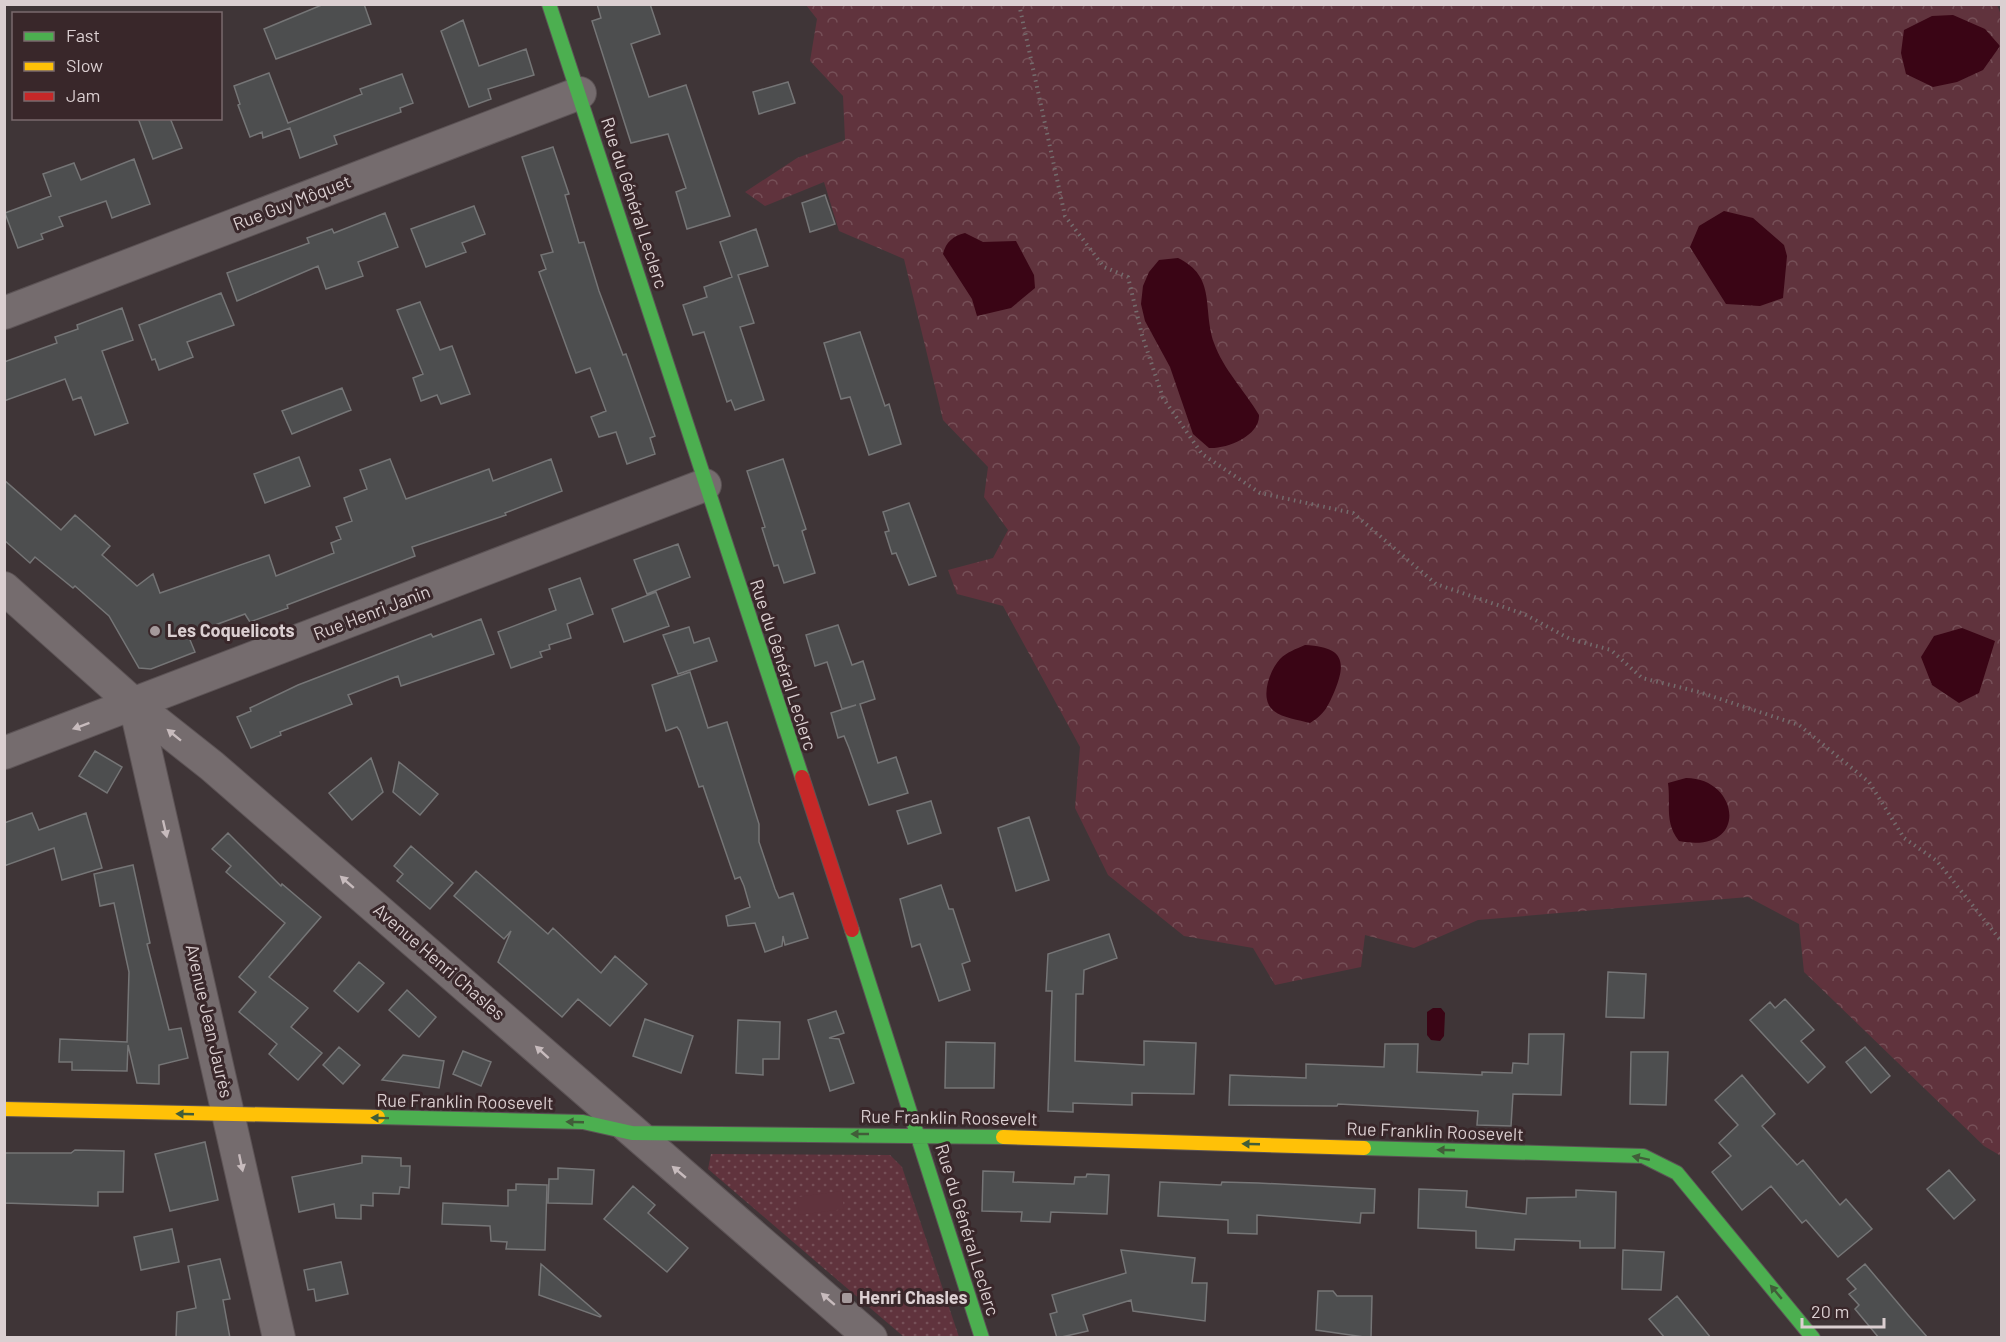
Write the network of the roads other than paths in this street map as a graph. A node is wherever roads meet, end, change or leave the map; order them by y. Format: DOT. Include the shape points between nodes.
graph roads {
  1 [pos="549,4"];
  2 [pos="580,93"];
  3 [pos="4,313"];
  4 [pos="705,485"];
  5 [pos="4,588"];
  6 [pos="135,705"];
  7 [pos="4,753"];
  8 [pos="4,1109"];
  9 [pos="230,1115"];
  10 [pos="632,1133"];
  11 [pos="918,1134"];
  12 [pos="279,1338"];
  13 [pos="872,1338"];
  14 [pos="982,1338"];
  15 [pos="1813,1338"];
  1 -- 2 [label="street, Rue du Général Leclerc"];
  2 -- 3 [label="street, Rue Guy Môquet"];
  2 -- 4 [label="street, Rue du Général Leclerc"];
  4 -- 6 [label="street, Rue Henri Janin"];
  4 -- 11 [label="street, Rue du Général Leclerc"];
  5 -- 6 [label="street, Avenue Henri Chasles"];
  6 -- 7 [label="street, Rue Henri Janin, one-way"];
  6 -- 9 [label="street, Avenue Jean Jaurès, one-way"];
  10 -- 6 [label="street, Avenue Henri Chasles, one-way" via="212,766"];
  9 -- 8 [label="street, Rue Franklin Roosevelt, one-way"];
  10 -- 9 [label="street, Rue Franklin Roosevelt, one-way" via="583,1122"];
  9 -- 12 [label="street, Avenue Jean Jaurès, one-way"];
  11 -- 10 [label="street, Rue Franklin Roosevelt, one-way"];
  13 -- 10 [label="street, Avenue Henri Chasles, one-way"];
  11 -- 14 [label="street, Rue du Général Leclerc"];
  15 -- 11 [label="street, Rue Franklin Roosevelt, one-way" via="1677,1173 1643,1156"];
}
